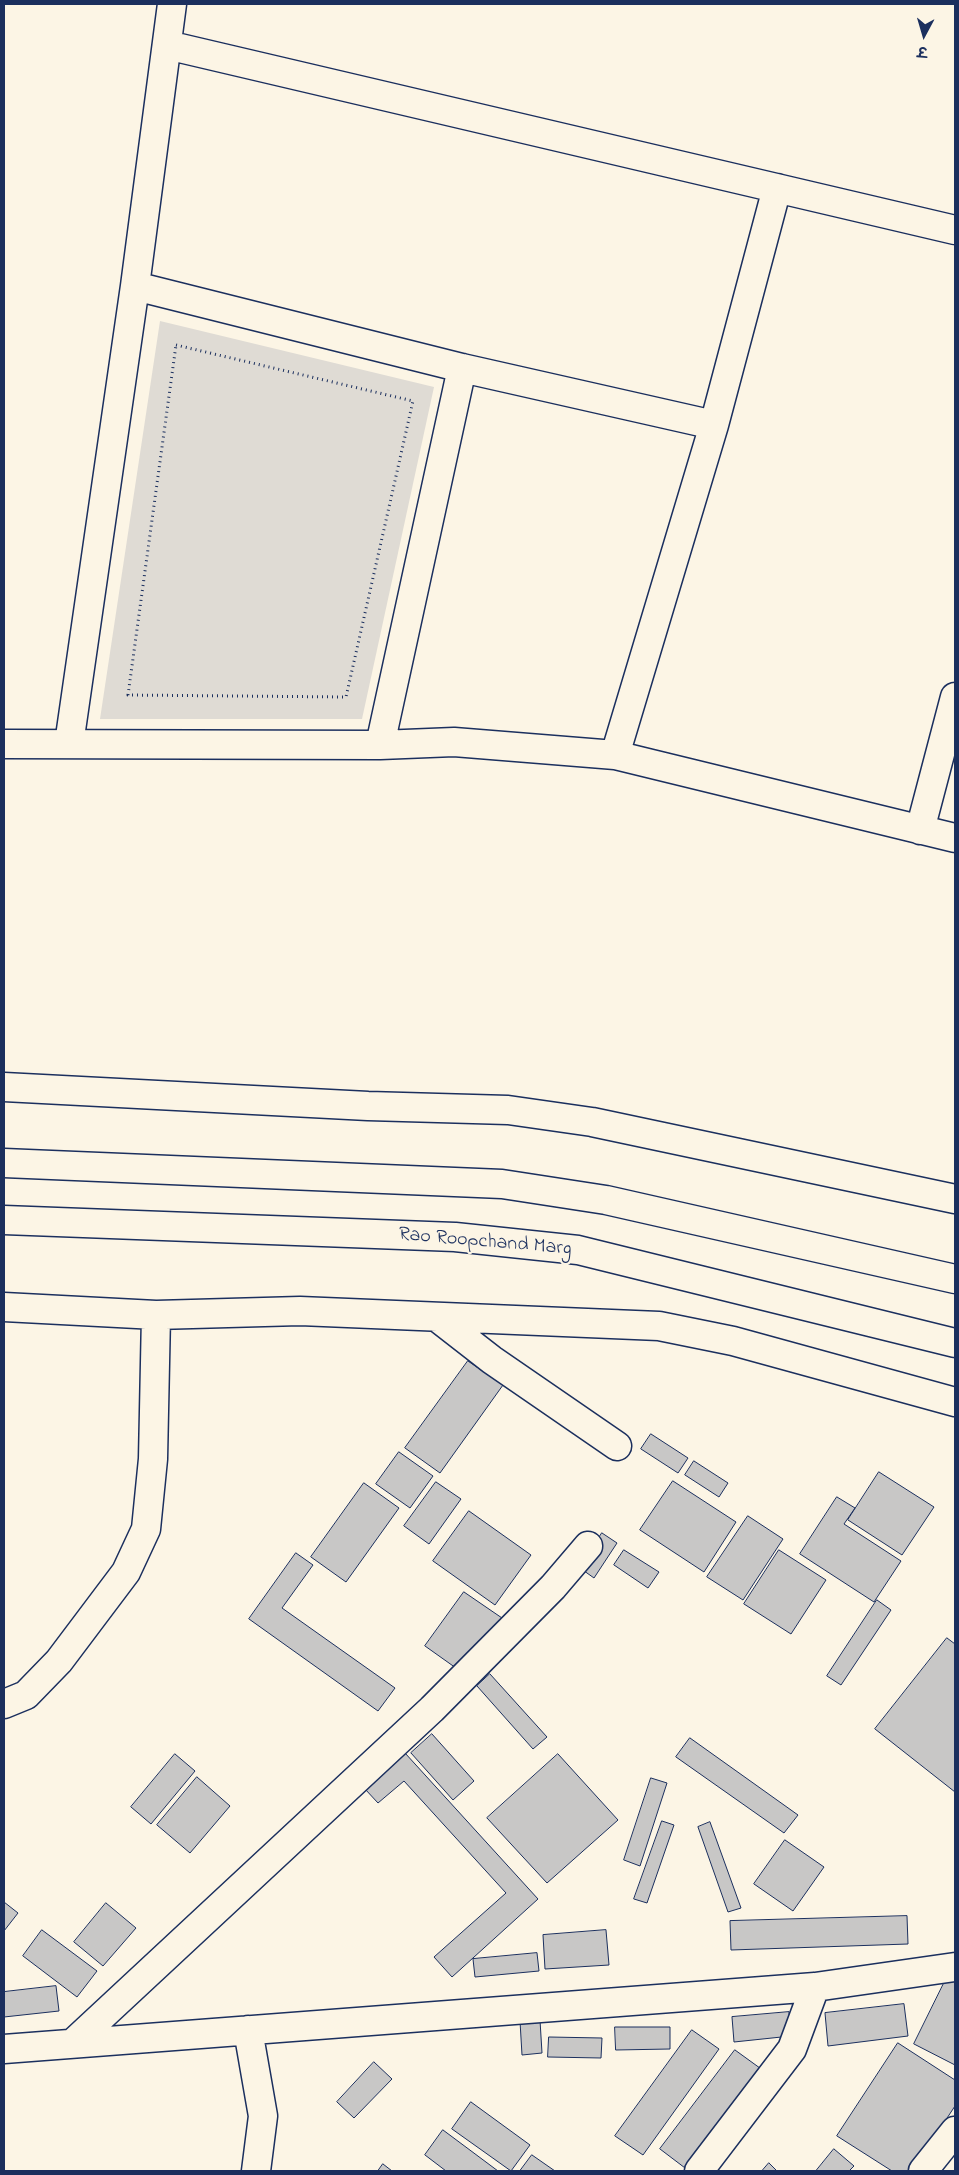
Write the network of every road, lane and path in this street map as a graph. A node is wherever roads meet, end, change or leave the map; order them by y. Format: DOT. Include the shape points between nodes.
graph roads {
  1 [pos="172,4"];
  2 [pos="167,44"];
  3 [pos="777,188"];
  4 [pos="955,230"];
  5 [pos="135,286"];
  6 [pos="462,368"];
  7 [pos="413,401"];
  8 [pos="714,425"];
  9 [pos="955,698"];
  10 [pos="4,744"];
  11 [pos="69,744"];
  12 [pos="380,745"];
  13 [pos="615,755"];
  14 [pos="920,830"];
  15 [pos="955,838"];
  16 [pos="4,1087"];
  17 [pos="4,1163"];
  18 [pos="955,1199"];
  19 [pos="4,1220"];
  20 [pos="955,1279"];
  21 [pos="4,1308"];
  22 [pos="156,1315"];
  23 [pos="438,1318"];
  24 [pos="955,1343"];
  25 [pos="955,1402"];
  26 [pos="616,1446"];
  27 [pos="588,1546"];
  28 [pos="4,1704"];
  29 [pos="955,1967"];
  30 [pos="815,1987"];
  31 [pos="248,2030"];
  32 [pos="73,2043"];
  33 [pos="4,2049"];
  34 [pos="955,2131"];
  35 [pos="256,2171"];
  36 [pos="699,2171"];
  37 [pos="923,2171"];
  1 -- 2 [label="street"];
  2 -- 3 [label="street"];
  2 -- 5 [label="street"];
  3 -- 4 [label="street"];
  3 -- 8 [label="street"];
  5 -- 6 [label="street"];
  5 -- 11 [label="street"];
  6 -- 8 [label="street"];
  6 -- 12 [label="street"];
  7 -- 7 [label="path" via="346,697 128,695 176,345"];
  8 -- 13 [label="street"];
  9 -- 14 [label="street"];
  10 -- 11 [label="street"];
  11 -- 12 [label="street"];
  12 -- 13 [label="street" via="454,742"];
  13 -- 14 [label="street"];
  14 -- 15 [label="street"];
  16 -- 18 [label="street" via="508,1110 592,1122"];
  17 -- 20 [label="street" via="502,1184 606,1200"];
  19 -- 24 [label="street, Rao Roopchand Marg" via="455,1237 578,1250"];
  21 -- 22 [label="street"];
  22 -- 23 [label="street" via="300,1311"];
  22 -- 28 [label="street" via="153,1459 146,1529 126,1572 58,1661 26,1695"];
  23 -- 25 [label="street" via="659,1326 733,1340"];
  23 -- 26 [label="street" via="492,1360"];
  27 -- 32 [label="street" via="553,1587 432,1709"];
  29 -- 30 [label="street"];
  30 -- 31 [label="street"];
  30 -- 36 [label="street" via="792,2049"];
  31 -- 32 [label="street"];
  31 -- 35 [label="street" via="263,2116"];
  32 -- 33 [label="street"];
  34 -- 37 [label="street"];
}
